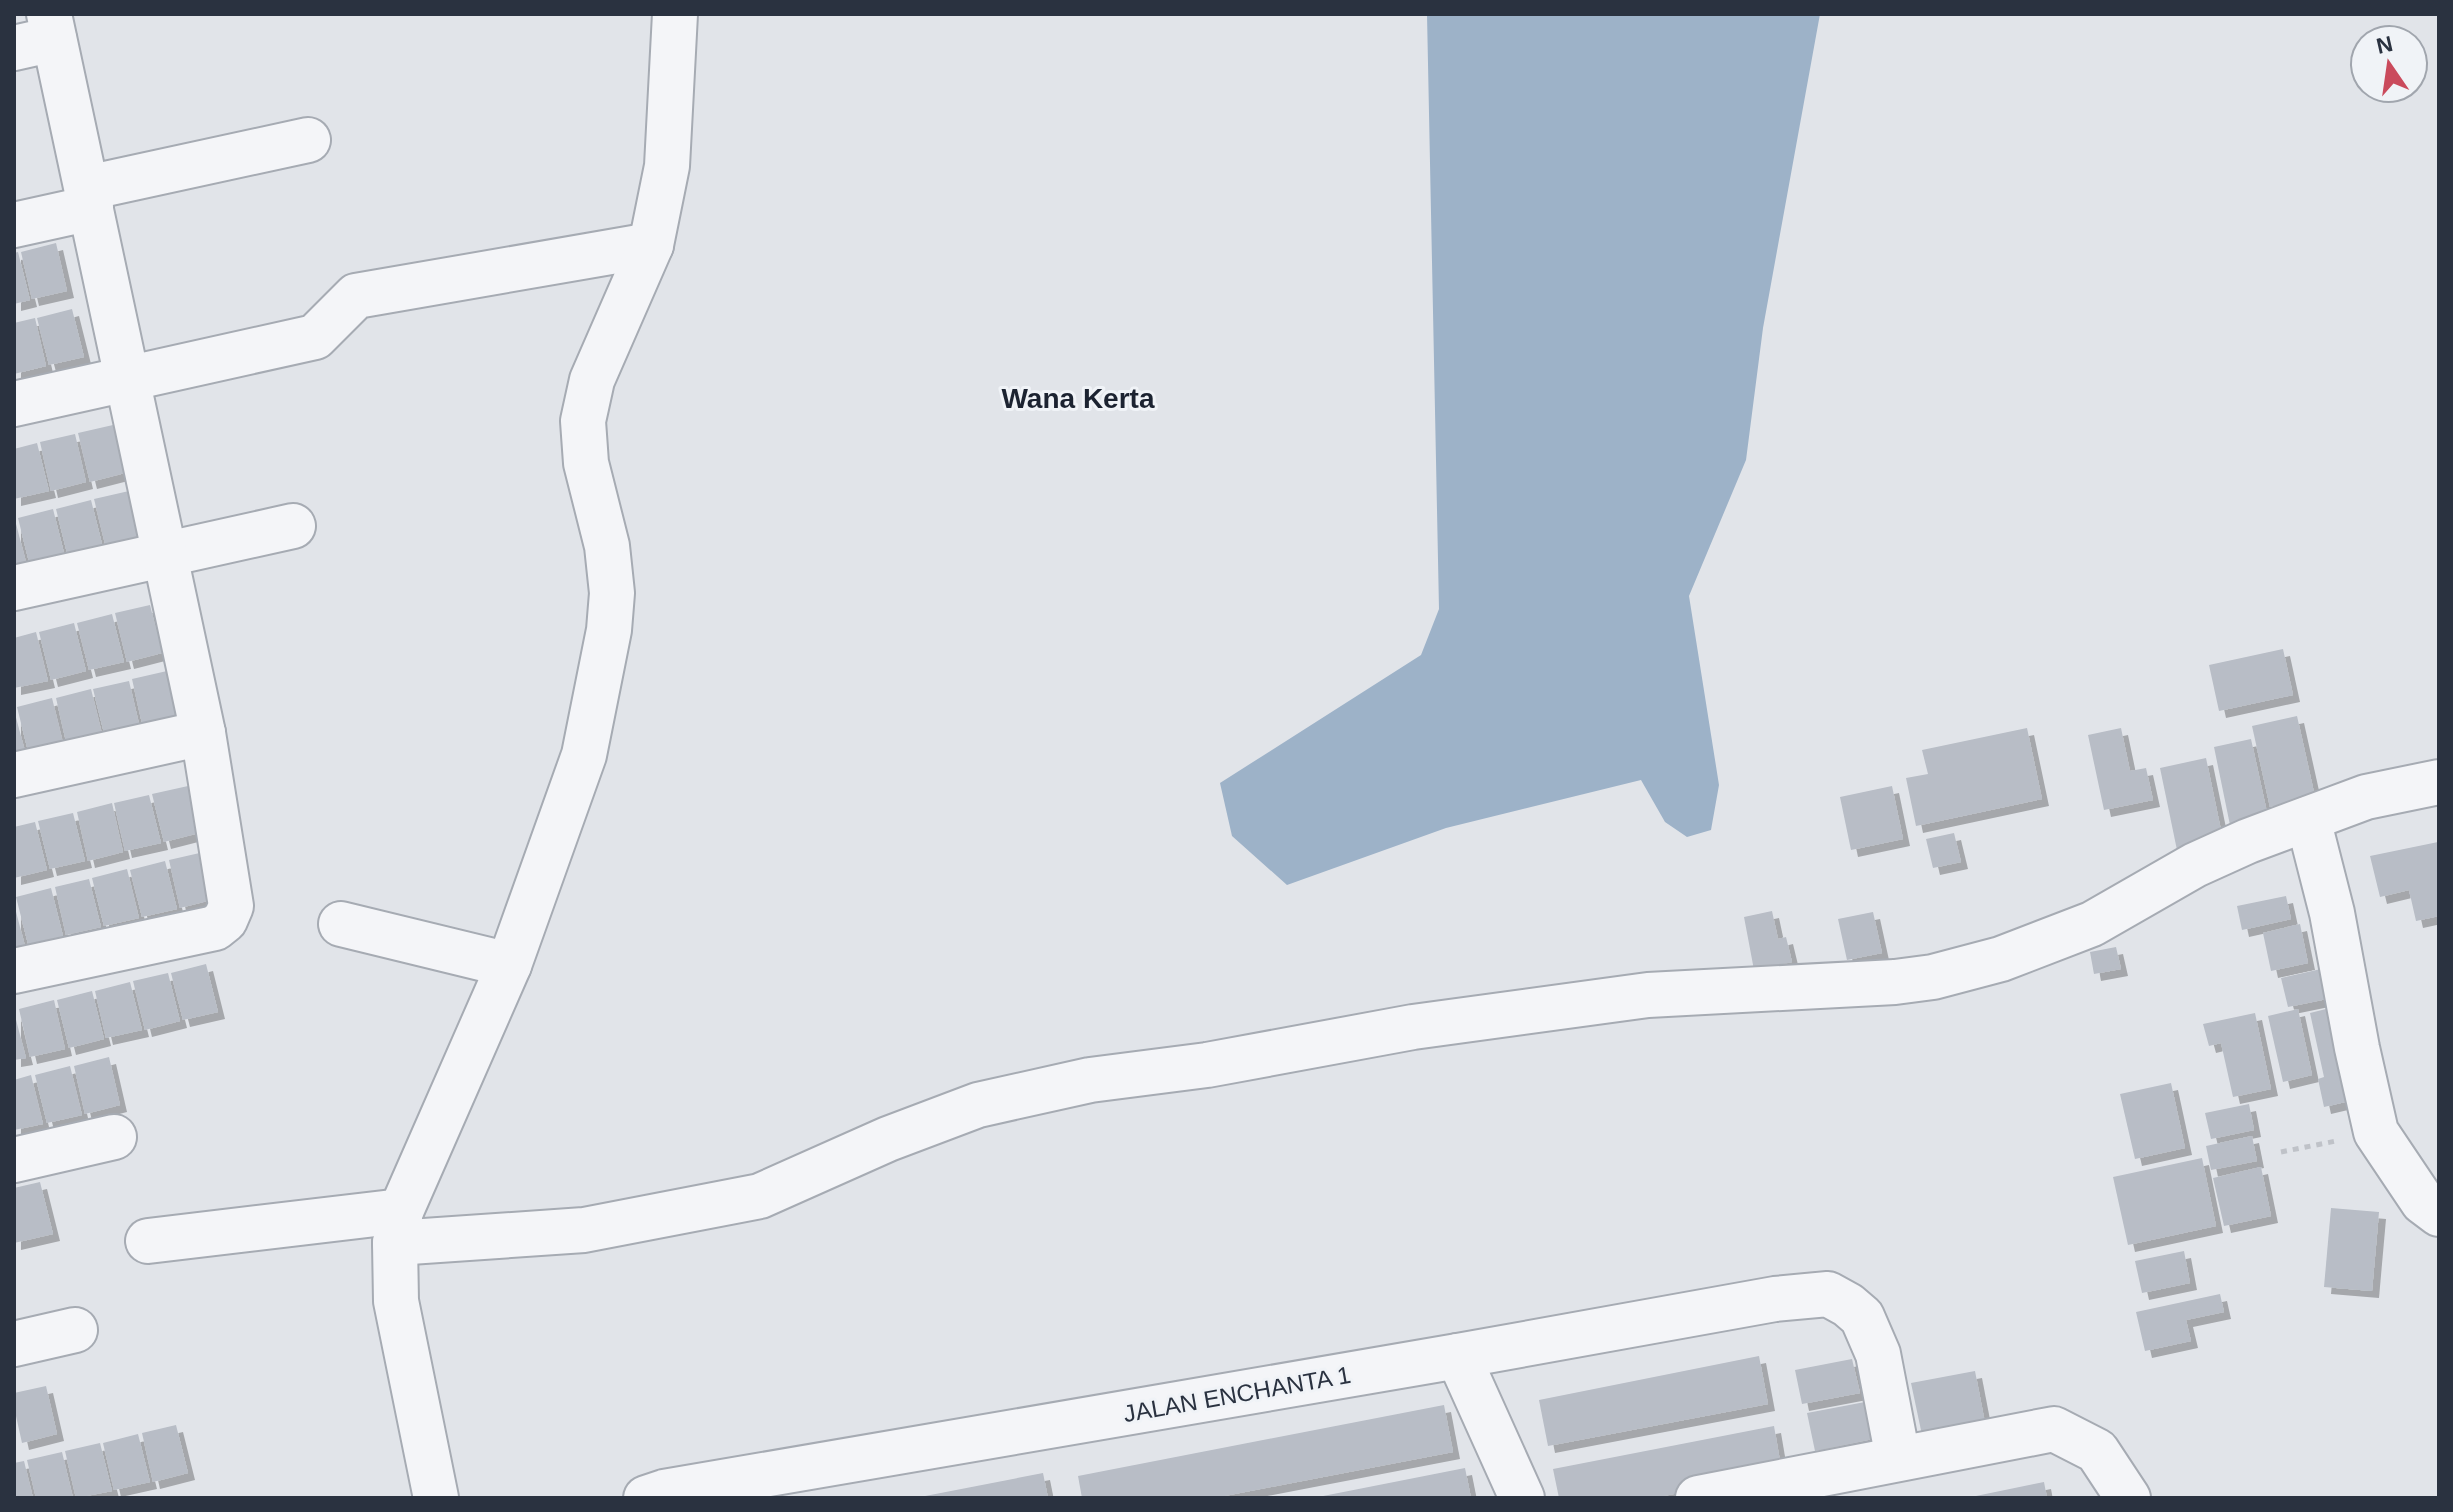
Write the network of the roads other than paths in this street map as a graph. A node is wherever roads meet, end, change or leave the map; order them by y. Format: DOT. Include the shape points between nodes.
graph roads {
  1 [pos="675,14"];
  2 [pos="39,34"];
  3 [pos="308,140"];
  4 [pos="89,198"];
  5 [pos="14,225"];
  6 [pos="651,245"];
  7 [pos="127,377"];
  8 [pos="14,404"];
  9 [pos="293,526"];
  10 [pos="165,553"];
  11 [pos="14,588"];
  12 [pos="203,733"];
  13 [pos="14,775"];
  14 [pos="2439,782"];
  15 [pos="2308,819"];
  16 [pos="341,924"];
  17 [pos="509,965"];
  18 [pos="14,971"];
  19 [pos="114,1137"];
  20 [pos="14,1160"];
  21 [pos="2439,1214"];
  22 [pos="398,1227"];
  23 [pos="148,1241"];
  24 [pos="75,1330"];
  25 [pos="14,1344"];
  26 [pos="1458,1356"];
  27 [pos="1898,1458"];
  28 [pos="436,1498"];
  29 [pos="646,1498"];
  30 [pos="1522,1498"];
  31 [pos="1698,1498"];
  32 [pos="2128,1498"];
  1 -- 6 [label="street" via="667,166"];
  2 -- 4 [label="street"];
  3 -- 4 [label="street"];
  4 -- 5 [label="street"];
  4 -- 7 [label="street"];
  6 -- 7 [label="street" via="356,296 315,337"];
  6 -- 17 [label="street" via="592,380 583,421 586,463 607,546 609,630 584,755"];
  7 -- 8 [label="street"];
  7 -- 10 [label="street"];
  9 -- 10 [label="street"];
  10 -- 11 [label="street"];
  10 -- 12 [label="street"];
  12 -- 13 [label="street"];
  12 -- 18 [label="street" via="231,906 225,920 215,928"];
  14 -- 15 [label="street" via="2366,797"];
  15 -- 21 [label="street" via="2376,1132 2423,1202"];
  15 -- 22 [label="street" via="2195,865 2092,924 2001,959 1933,977 1648,995 1413,1027 1207,1065 1090,1080 978,1105 760,1196 584,1230"];
  16 -- 17 [label="street"];
  17 -- 22 [label="street"];
  19 -- 20 [label="street"];
  22 -- 23 [label="street"];
  22 -- 28 [label="street" via="396,1301"];
  24 -- 25 [label="street"];
  26 -- 27 [label="street, JALAN ENCHANTA 1" via="1828,1294 1862,1317 1878,1354"];
  26 -- 29 [label="street, JALAN ENCHANTA 1"];
  26 -- 30 [label="street"];
  27 -- 31 [label="street"];
  27 -- 32 [label="street" via="2054,1429 2097,1451"];
}
